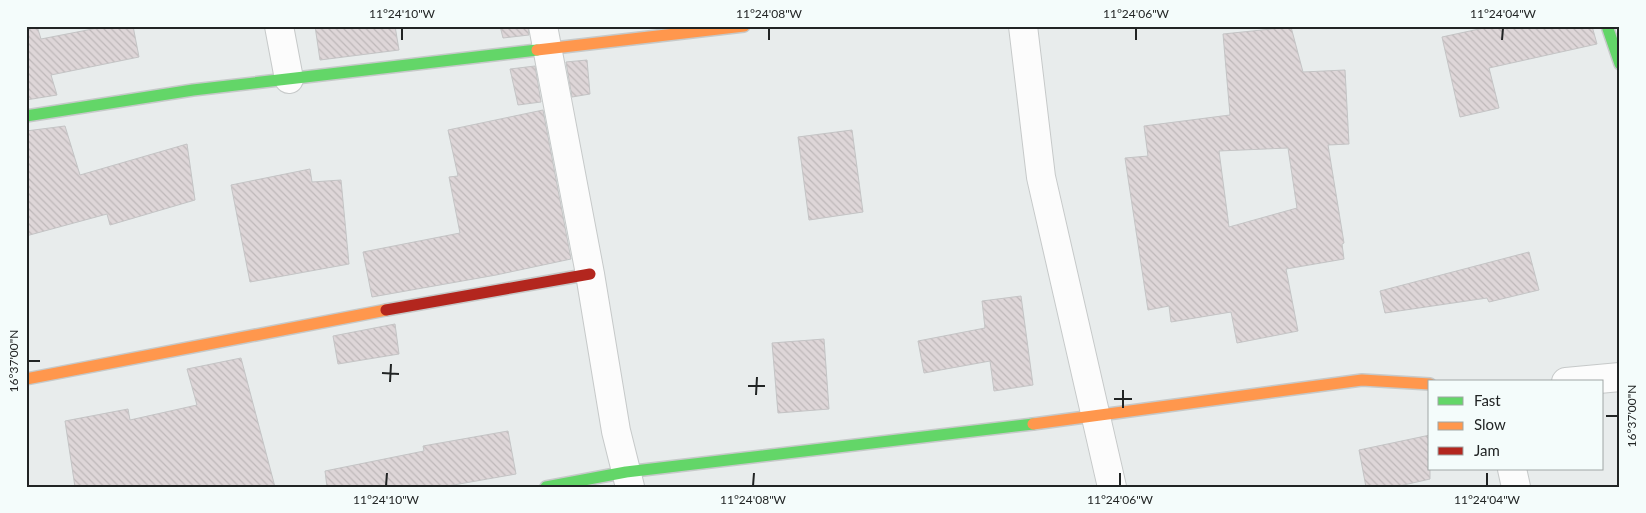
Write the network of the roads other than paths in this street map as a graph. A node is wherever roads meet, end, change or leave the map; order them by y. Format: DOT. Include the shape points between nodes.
graph roads {
  1 [pos="279,26"];
  2 [pos="744,26"];
  3 [pos="1023,26"];
  4 [pos="1608,26"];
  5 [pos="545,38"];
  6 [pos="1620,64"];
  7 [pos="289,79"];
  8 [pos="26,116"];
  9 [pos="590,274"];
  10 [pos="1620,377"];
  11 [pos="26,379"];
  12 [pos="1588,380"];
  13 [pos="1428,384"];
  14 [pos="1095,417"];
  15 [pos="1512,470"];
  16 [pos="628,480"];
  17 [pos="546,487"];
  18 [pos="1112,487"];
  19 [pos="1516,487"];
  1 -- 7 [label="street"];
  2 -- 5 [label="main road"];
  3 -- 14 [label="street" via="1041,177"];
  4 -- 6 [label="main road"];
  5 -- 7 [label="main road"];
  5 -- 9 [label="street"];
  7 -- 8 [label="main road"];
  9 -- 11 [label="main road"];
  9 -- 16 [label="street" via="616,431"];
  10 -- 12 [label="street"];
  13 -- 14 [label="main road" via="1362,380"];
  14 -- 16 [label="main road" via="738,460"];
  14 -- 18 [label="street"];
  15 -- 19 [label="street"];
  16 -- 17 [label="main road"];
}
